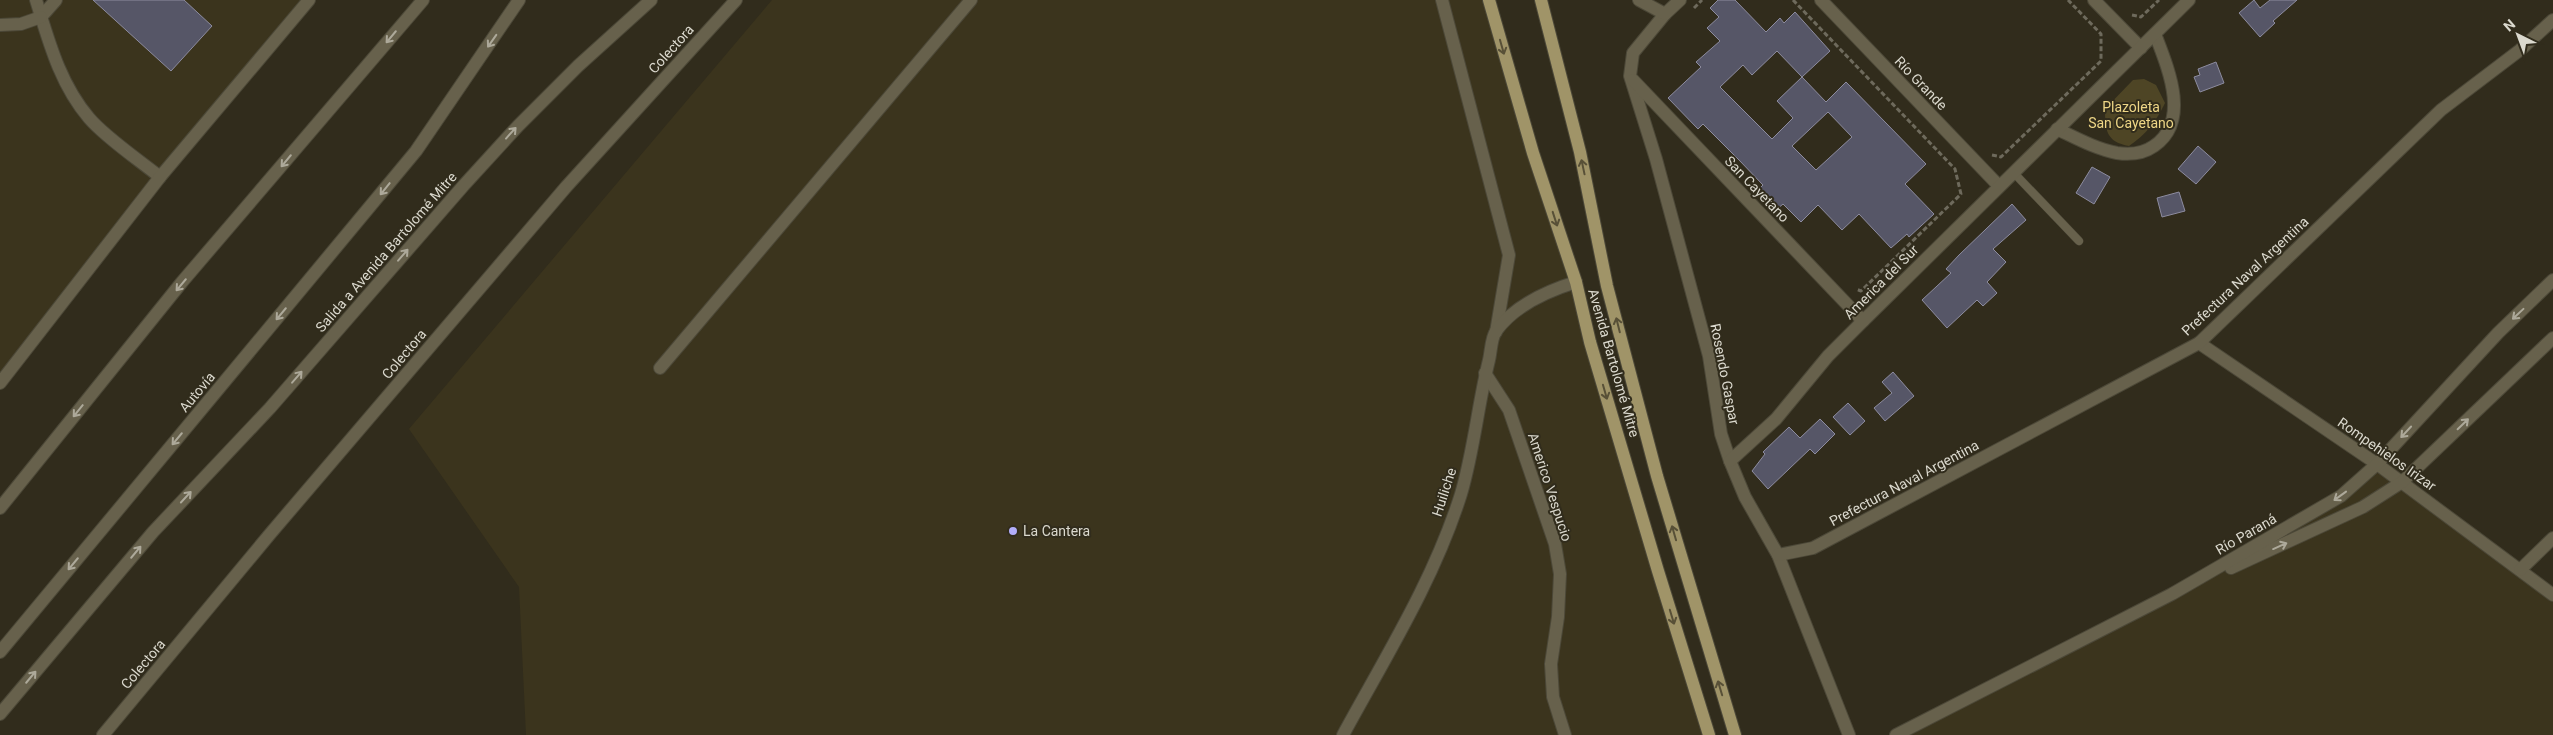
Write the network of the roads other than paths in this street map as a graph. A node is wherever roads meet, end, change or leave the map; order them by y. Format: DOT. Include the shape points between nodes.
graph roads {
  1 [pos="36,0"];
  2 [pos="56,0"];
  3 [pos="309,0"];
  4 [pos="423,0"];
  5 [pos="519,0"];
  6 [pos="651,0"];
  7 [pos="736,0"];
  8 [pos="971,0"];
  9 [pos="1442,0"];
  10 [pos="1489,0"];
  11 [pos="1541,0"];
  12 [pos="1639,0"];
  13 [pos="1680,0"];
  14 [pos="1821,0"];
  15 [pos="2094,0"];
  16 [pos="2189,0"];
  17 [pos="1665,14"];
  18 [pos="42,17"];
  19 [pos="2553,20"];
  20 [pos="0,25"];
  21 [pos="2155,34"];
  22 [pos="2141,48"];
  23 [pos="1630,76"];
  24 [pos="2057,129"];
  25 [pos="2013,172"];
  26 [pos="160,177"];
  27 [pos="1999,186"];
  28 [pos="2078,241"];
  29 [pos="2553,280"];
  30 [pos="1576,282"];
  31 [pos="1863,321"];
  32 [pos="1496,332"];
  33 [pos="2553,338"];
  34 [pos="2199,343"];
  35 [pos="660,368"];
  36 [pos="1485,373"];
  37 [pos="0,383"];
  38 [pos="1730,461"];
  39 [pos="2377,464"];
  40 [pos="2402,482"];
  41 [pos="0,506"];
  42 [pos="2553,538"];
  43 [pos="1778,556"];
  44 [pos="2520,570"];
  45 [pos="2172,594"];
  46 [pos="2553,595"];
  47 [pos="0,652"];
  48 [pos="0,714"];
  49 [pos="103,735"];
  50 [pos="1343,735"];
  51 [pos="1566,735"];
  52 [pos="1709,735"];
  53 [pos="1735,735"];
  54 [pos="1850,735"];
  55 [pos="1896,735"];
  1 -- 18 [label="street"];
  2 -- 18 [label="street"];
  3 -- 26 [label="street"];
  4 -- 41 [label="street, one-way" via="188,275"];
  5 -- 47 [label="street, Autovía, one-way" via="416,151"];
  48 -- 6 [label="street, Salida a Avenida Bartolomé Mitre, one-way" via="153,532 270,408 518,126"];
  7 -- 49 [label="street, Colectora" via="566,187"];
  8 -- 35 [label="street"];
  9 -- 32 [label="street" via="1509,255"];
  10 -- 30 [label="main road, Avenida Bartolomé Mitre, one-way" via="1533,153"];
  53 -- 11 [label="main road, Avenida Bartolomé Mitre, one-way" via="1652,457"];
  12 -- 17 [label="street"];
  13 -- 17 [label="street, Rosendo Gaspar"];
  14 -- 27 [label="street, Río Grande"];
  15 -- 22 [label="street"];
  16 -- 21 [label="street, America del Sur"];
  17 -- 23 [label="street, Rosendo Gaspar" via="1632,53"];
  18 -- 20 [label="street" via="21,24"];
  18 -- 26 [label="street" via="57,65 74,98 91,120"];
  19 -- 34 [label="street, Prefectura Naval Argentina" via="2520,50 2441,110"];
  21 -- 22 [label="street, America del Sur"];
  21 -- 24 [label="street" via="2168,74 2175,117 2160,142 2147,151 2118,153 2088,144"];
  22 -- 24 [label="street, America del Sur"];
  23 -- 31 [label="street, San Cayetano"];
  23 -- 38 [label="street, Rosendo Gaspar" via="1709,356 1721,434"];
  24 -- 25 [label="street, America del Sur"];
  25 -- 27 [label="street, America del Sur"];
  25 -- 28 [label="lane"];
  26 -- 37 [label="street"];
  27 -- 31 [label="street, America del Sur"];
  29 -- 39 [label="street, Río Paraná, one-way" via="2498,333"];
  30 -- 32 [label="street, Huiliche" via="1545,292 1515,313"];
  30 -- 52 [label="main road, Avenida Bartolomé Mitre, one-way" via="1590,342"];
  31 -- 38 [label="street, America del Sur" via="1828,356 1776,419"];
  32 -- 36 [label="street, Huiliche"];
  40 -- 33 [label="street, one-way"];
  34 -- 39 [label="street, Rompehielos Irizar"];
  34 -- 43 [label="street, Prefectura Naval Argentina" via="1814,548"];
  36 -- 50 [label="street, Huiliche" via="1470,458 1432,573"];
  36 -- 51 [label="street, Americo Vespucio" via="1509,410 1555,544 1558,617 1551,664 1553,697"];
  38 -- 43 [label="street, Rosendo Gaspar" via="1745,497"];
  39 -- 40 [label="street, Rompehielos Irizar"];
  39 -- 45 [label="street, Río Paraná, one-way" via="2341,496"];
  40 -- 44 [label="street, Rompehielos Irizar"];
  45 -- 40 [label="street, one-way" via="2324,526 2363,507"];
  42 -- 44 [label="street"];
  43 -- 54 [label="street, Rosendo Gaspar"];
  44 -- 46 [label="street, Rompehielos Irizar"];
  45 -- 55 [label="street, Río Paraná"];
}
